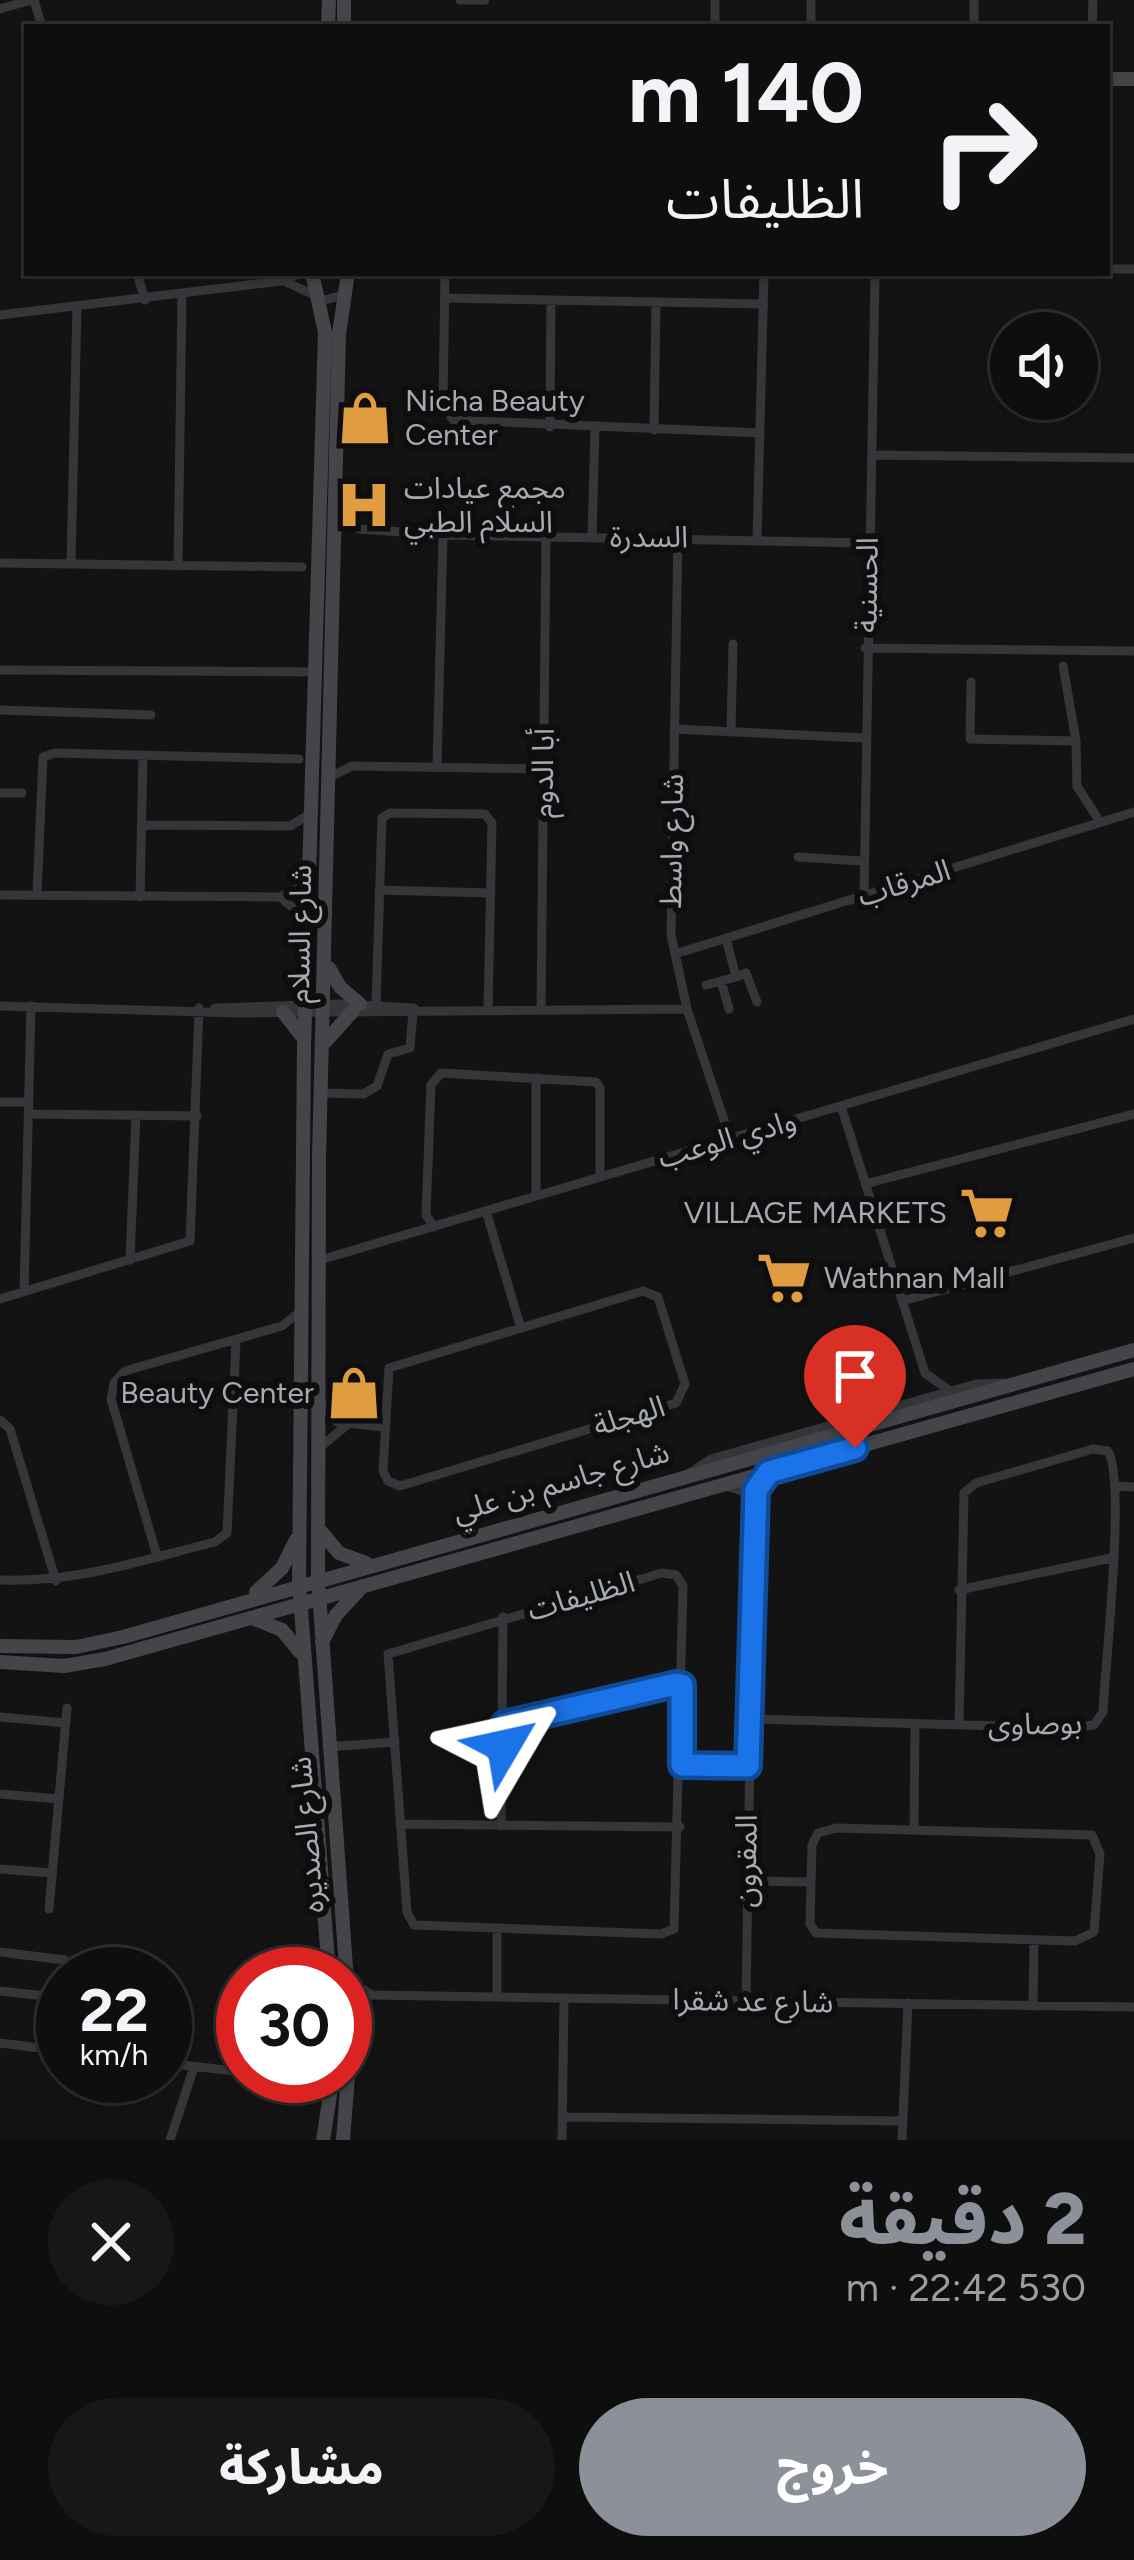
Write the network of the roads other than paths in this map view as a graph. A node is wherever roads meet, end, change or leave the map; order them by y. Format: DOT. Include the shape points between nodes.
graph roads {
  1 [pos="32,0"];
  2 [pos="460,0"];
  3 [pos="484,0"];
  4 [pos="0,8"];
  5 [pos="294,276"];
  6 [pos="312,276"];
  7 [pos="348,276"];
  8 [pos="445,276"];
  9 [pos="764,276"];
  10 [pos="875,276"];
  11 [pos="139,277"];
  12 [pos="280,281"];
  13 [pos="348,293"];
  14 [pos="182,295"];
  15 [pos="315,296"];
  16 [pos="445,298"];
  17 [pos="145,300"];
  18 [pos="551,300"];
  19 [pos="656,302"];
  20 [pos="764,304"];
  21 [pos="76,307"];
  22 [pos="0,315"];
  23 [pos="550,427"];
  24 [pos="596,428"];
  25 [pos="654,430"];
  26 [pos="760,433"];
  27 [pos="872,455"];
  28 [pos="1134,458"];
  29 [pos="336,513"];
  30 [pos="358,529"];
  31 [pos="443,535"];
  32 [pos="546,536"];
  33 [pos="678,536"];
  34 [pos="592,537"];
  35 [pos="757,539"];
  36 [pos="868,543"];
  37 [pos="335,545"];
  38 [pos="0,563"];
  39 [pos="71,564"];
  40 [pos="178,566"];
  41 [pos="302,567"];
  42 [pos="733,644"];
  43 [pos="866,648"];
  44 [pos="1134,651"];
  45 [pos="1062,657"];
  46 [pos="0,670"];
  47 [pos="317,672"];
  48 [pos="970,682"];
  49 [pos="0,710"];
  50 [pos="151,716"];
  51 [pos="674,729"];
  52 [pos="731,731"];
  53 [pos="863,738"];
  54 [pos="1076,741"];
  55 [pos="331,750"];
  56 [pos="143,755"];
  57 [pos="299,760"];
  58 [pos="352,766"];
  59 [pos="437,767"];
  60 [pos="543,769"];
  61 [pos="330,777"];
  62 [pos="0,793"];
  63 [pos="22,793"];
  64 [pos="314,808"];
  65 [pos="1134,812"];
  66 [pos="1100,822"];
  67 [pos="144,825"];
  68 [pos="290,826"];
  69 [pos="313,846"];
  70 [pos="797,857"];
  71 [pos="861,861"];
  72 [pos="310,880"];
  73 [pos="379,890"];
  74 [pos="490,893"];
  75 [pos="0,895"];
  76 [pos="37,895"];
  77 [pos="864,896"];
  78 [pos="140,897"];
  79 [pos="280,897"];
  80 [pos="310,926"];
  81 [pos="726,938"];
  82 [pos="675,954"];
  83 [pos="327,963"];
  84 [pos="736,977"];
  85 [pos="721,981"];
  86 [pos="706,985"];
  87 [pos="757,1002"];
  88 [pos="0,1006"];
  89 [pos="31,1006"];
  90 [pos="363,1007"];
  91 [pos="306,1008"];
  92 [pos="327,1008"];
  93 [pos="204,1009"];
  94 [pos="687,1009"];
  95 [pos="729,1009"];
  96 [pos="488,1010"];
  97 [pos="541,1010"];
  98 [pos="418,1011"];
  99 [pos="283,1012"];
  100 [pos="1134,1018"];
  101 [pos="304,1039"];
  102 [pos="324,1045"];
  103 [pos="536,1078"];
  104 [pos="321,1093"];
  105 [pos="0,1102"];
  106 [pos="841,1106"];
  107 [pos="29,1108"];
  108 [pos="1134,1114"];
  109 [pos="136,1115"];
  110 [pos="197,1116"];
  111 [pos="730,1138"];
  112 [pos="600,1177"];
  113 [pos="865,1184"];
  114 [pos="536,1196"];
  115 [pos="486,1211"];
  116 [pos="434,1227"];
  117 [pos="1134,1238"];
  118 [pos="320,1260"];
  119 [pos="130,1261"];
  120 [pos="24,1292"];
  121 [pos="0,1299"];
  122 [pos="902,1301"];
  123 [pos="302,1309"];
  124 [pos="520,1325"];
  125 [pos="277,1328"];
  126 [pos="302,1339"];
  127 [pos="236,1341"];
  128 [pos="1134,1349"];
  129 [pos="1134,1369"];
  130 [pos="925,1373"];
  131 [pos="1009,1384"];
  132 [pos="950,1391"];
  133 [pos="319,1401"];
  134 [pos="916,1401"];
  135 [pos="0,1420"];
  136 [pos="347,1426"];
  137 [pos="384,1427"];
  138 [pos="319,1449"];
  139 [pos="769,1472"];
  140 [pos="688,1474"];
  141 [pos="720,1485"];
  142 [pos="1115,1486"];
  143 [pos="1134,1487"];
  144 [pos="754,1505"];
  145 [pos="318,1528"];
  146 [pos="300,1529"];
  147 [pos="157,1556"];
  148 [pos="1111,1558"];
  149 [pos="371,1564"];
  150 [pos="317,1579"];
  151 [pos="0,1580"];
  152 [pos="56,1581"];
  153 [pos="299,1583"];
  154 [pos="365,1584"];
  155 [pos="959,1590"];
  156 [pos="319,1598"];
  157 [pos="244,1601"];
  158 [pos="300,1603"];
  159 [pos="247,1618"];
  160 [pos="503,1618"];
  161 [pos="321,1643"];
  162 [pos="0,1646"];
  163 [pos="302,1655"];
  164 [pos="0,1663"];
  165 [pos="682,1685"];
  166 [pos="67,1708"];
  167 [pos="0,1717"];
  168 [pos="749,1720"];
  169 [pos="66,1723"];
  170 [pos="504,1724"];
  171 [pos="915,1724"];
  172 [pos="958,1725"];
  173 [pos="395,1742"];
  174 [pos="327,1747"];
  175 [pos="682,1765"];
  176 [pos="748,1766"];
  177 [pos="0,1794"];
  178 [pos="59,1799"];
  179 [pos="400,1824"];
  180 [pos="501,1826"];
  181 [pos="680,1827"];
  182 [pos="914,1827"];
  183 [pos="0,1868"];
  184 [pos="52,1873"];
  185 [pos="746,1881"];
  186 [pos="812,1882"];
  187 [pos="49,1910"];
  188 [pos="497,1930"];
  189 [pos="1034,1940"];
  190 [pos="326,1947"];
  191 [pos="343,1947"];
  192 [pos="0,1952"];
  193 [pos="36,1956"];
  194 [pos="0,1990"];
  195 [pos="36,1995"];
  196 [pos="372,1995"];
  197 [pos="497,1997"];
  198 [pos="564,1998"];
  199 [pos="746,2001"];
  200 [pos="908,2003"];
  201 [pos="1034,2006"];
  202 [pos="1134,2007"];
  203 [pos="0,2043"];
  204 [pos="36,2048"];
  205 [pos="194,2067"];
  206 [pos="216,2069"];
  207 [pos="330,2103"];
  208 [pos="348,2103"];
  209 [pos="562,2117"];
  210 [pos="902,2121"];
  211 [pos="170,2140"];
  212 [pos="323,2140"];
  213 [pos="343,2140"];
  214 [pos="562,2140"];
  215 [pos="902,2140"];
  1 -- 4 [label="street"];
  2 -- 3 [label="street"];
  5 -- 12 [label="street"];
  6 -- 15 [label="main road, شارع السلام"];
  7 -- 13 [label="main road, شارع السلام"];
  8 -- 16 [label="street"];
  9 -- 20 [label="street"];
  10 -- 27 [label="street, الحسنية"];
  11 -- 17 [label="street"];
  12 -- 14 [label="street"];
  12 -- 15 [label="street"];
  13 -- 15 [label="street"];
  13 -- 29 [label="main road, شارع السلام" via="339,334"];
  14 -- 17 [label="street"];
  14 -- 40 [label="street"];
  15 -- 47 [label="main road, شارع السلام" via="325,332"];
  16 -- 18 [label="street"];
  16 -- 23 [label="street" via="442,403 453,420"];
  17 -- 21 [label="street"];
  18 -- 19 [label="street"];
  18 -- 23 [label="street"];
  19 -- 20 [label="street"];
  19 -- 25 [label="street"];
  20 -- 26 [label="street"];
  21 -- 22 [label="street"];
  21 -- 39 [label="street"];
  23 -- 24 [label="street"];
  24 -- 25 [label="street"];
  24 -- 34 [label="street"];
  25 -- 26 [label="street"];
  26 -- 35 [label="street"];
  27 -- 28 [label="street"];
  27 -- 36 [label="street, الحسنية"];
  29 -- 30 [label="street"];
  29 -- 37 [label="main road, شارع السلام"];
  30 -- 31 [label="street, السدرة"];
  30 -- 37 [label="street"];
  31 -- 32 [label="street, السدرة"];
  31 -- 59 [label="street"];
  32 -- 34 [label="street, السدرة"];
  32 -- 60 [label="street, أبا الدوم"];
  33 -- 34 [label="street, السدرة"];
  33 -- 35 [label="street, السدرة"];
  33 -- 51 [label="street, شارع واسط"];
  35 -- 36 [label="street, السدرة"];
  36 -- 43 [label="street, الحسنية"];
  37 -- 55 [label="main road, شارع السلام"];
  38 -- 39 [label="street"];
  39 -- 40 [label="street"];
  40 -- 41 [label="street"];
  42 -- 52 [label="street"];
  43 -- 45 [label="street"];
  43 -- 53 [label="street, الحسنية"];
  44 -- 45 [label="street"];
  45 -- 54 [label="street"];
  46 -- 47 [label="street"];
  47 -- 64 [label="main road, شارع السلام"];
  48 -- 54 [label="street" via="970,739"];
  49 -- 50 [label="street"];
  51 -- 52 [label="street"];
  51 -- 82 [label="street, شارع واسط"];
  52 -- 53 [label="street"];
  53 -- 71 [label="street, الحسنية"];
  54 -- 66 [label="street" via="1077,786"];
  55 -- 58 [label="street"];
  55 -- 61 [label="main road, شارع السلام"];
  56 -- 57 [label="street"];
  56 -- 67 [label="street"];
  56 -- 76 [label="street" via="43,757"];
  58 -- 59 [label="street"];
  58 -- 61 [label="street"];
  59 -- 60 [label="street"];
  60 -- 97 [label="street, أبا الدوم"];
  61 -- 83 [label="main road, شارع السلام"];
  62 -- 63 [label="street"];
  64 -- 68 [label="street"];
  64 -- 69 [label="main road, شارع السلام"];
  65 -- 66 [label="street, المرقاب"];
  66 -- 77 [label="street, المرقاب"];
  67 -- 68 [label="street"];
  67 -- 78 [label="street"];
  68 -- 69 [label="street"];
  69 -- 72 [label="main road, شارع السلام"];
  70 -- 71 [label="street"];
  71 -- 77 [label="street, الحسنية"];
  72 -- 79 [label="street"];
  72 -- 80 [label="main road, شارع السلام"];
  73 -- 74 [label="street"];
  73 -- 74 [label="street" via="384,814 485,814 492,819"];
  73 -- 90 [label="street"];
  74 -- 96 [label="street"];
  75 -- 76 [label="street"];
  76 -- 78 [label="street"];
  77 -- 81 [label="street, المرقاب"];
  78 -- 79 [label="street"];
  79 -- 80 [label="street"];
  80 -- 91 [label="main road, شارع السلام"];
  81 -- 82 [label="street, المرقاب"];
  81 -- 84 [label="street"];
  82 -- 94 [label="street, شارع واسط"];
  83 -- 90 [label="main road"];
  83 -- 92 [label="main road, شارع السلام"];
  84 -- 85 [label="street"];
  84 -- 87 [label="street" via="746,974"];
  85 -- 86 [label="street"];
  85 -- 95 [label="street"];
  88 -- 89 [label="street"];
  89 -- 93 [label="street"];
  89 -- 107 [label="street"];
  90 -- 92 [label="street"];
  90 -- 98 [label="street"];
  90 -- 98 [label="street"];
  90 -- 102 [label="main road"];
  91 -- 92 [label="street"];
  91 -- 93 [label="street"];
  91 -- 99 [label="street"];
  91 -- 101 [label="main road, شارع السلام"];
  92 -- 102 [label="main road, شارع السلام"];
  93 -- 99 [label="street"];
  93 -- 110 [label="street"];
  94 -- 97 [label="street"];
  94 -- 111 [label="street, شارع واسط"];
  96 -- 97 [label="street"];
  96 -- 98 [label="street"];
  98 -- 104 [label="street" via="410,1048 388,1054 377,1086 363,1094"];
  99 -- 101 [label="main road"];
  100 -- 106 [label="street, وادي الوعب"];
  101 -- 123 [label="main road, شارع السلام"];
  102 -- 104 [label="main road, شارع السلام"];
  103 -- 112 [label="street" via="589,1080 600,1088"];
  103 -- 114 [label="street"];
  103 -- 116 [label="street" via="433,1077 426,1214"];
  104 -- 118 [label="main road, شارع السلام"];
  105 -- 107 [label="street"];
  106 -- 111 [label="street, وادي الوعب"];
  106 -- 113 [label="street"];
  107 -- 109 [label="street"];
  107 -- 120 [label="street"];
  108 -- 113 [label="street"];
  109 -- 110 [label="street"];
  109 -- 119 [label="street"];
  110 -- 119 [label="street" via="194,1234"];
  111 -- 112 [label="street, وادي الوعب"];
  112 -- 114 [label="street, وادي الوعب"];
  113 -- 122 [label="street"];
  114 -- 115 [label="street, وادي الوعب"];
  115 -- 116 [label="street, وادي الوعب"];
  115 -- 124 [label="street"];
  116 -- 118 [label="street, وادي الوعب"];
  117 -- 122 [label="street"];
  118 -- 133 [label="main road, شارع السلام"];
  119 -- 120 [label="street"];
  120 -- 121 [label="street"];
  122 -- 130 [label="street"];
  123 -- 125 [label="street"];
  123 -- 126 [label="main road, شارع السلام"];
  124 -- 137 [label="street, الهجلة" via="389,1368"];
  124 -- 137 [label="street, الهجلة" via="652,1292 684,1395 400,1486 383,1472"];
  125 -- 126 [label="street"];
  125 -- 127 [label="street"];
  126 -- 146 [label="main road, شارع السلام"];
  127 -- 147 [label="street" via="227,1533"];
  127 -- 147 [label="street" via="125,1371 114,1383 111,1400"];
  128 -- 131 [label="main road, شارع جاسم بن علي"];
  129 -- 139 [label="main road, شارع جاسم بن علي"];
  130 -- 132 [label="street"];
  130 -- 134 [label="street"];
  131 -- 132 [label="street"];
  131 -- 140 [label="main road, شارع جاسم بن علي"];
  132 -- 134 [label="street"];
  133 -- 136 [label="street"];
  133 -- 138 [label="main road, شارع السلام"];
  134 -- 140 [label="street" via="711,1459"];
  135 -- 152 [label="street" via="10,1429"];
  136 -- 137 [label="street"];
  136 -- 138 [label="street"];
  138 -- 145 [label="main road, شارع السلام"];
  139 -- 141 [label="main road, شارع جاسم بن علي"];
  139 -- 144 [label="street, المقرون"];
  140 -- 149 [label="main road, شارع جاسم بن علي"];
  141 -- 144 [label="street"];
  141 -- 154 [label="main road, شارع جاسم بن علي"];
  142 -- 143 [label="street"];
  142 -- 148 [label="street, بوصاوى"];
  142 -- 155 [label="street" via="1115,1462 1093,1449 976,1483 962,1502"];
  144 -- 168 [label="street, المقرون"];
  145 -- 149 [label="main road" via="339,1553"];
  145 -- 150 [label="main road, شارع السلام"];
  146 -- 153 [label="main road, شارع السلام"];
  146 -- 157 [label="main road" via="282,1568"];
  147 -- 152 [label="street"];
  148 -- 155 [label="street"];
  148 -- 172 [label="street, بوصاوى" via="1100,1720 1084,1728"];
  149 -- 150 [label="main road, شارع جاسم بن علي"];
  150 -- 153 [label="main road, شارع جاسم بن علي"];
  150 -- 156 [label="main road, شارع السلام"];
  151 -- 152 [label="street"];
  153 -- 157 [label="main road, شارع جاسم بن علي"];
  153 -- 158 [label="main road, شارع السلام"];
  154 -- 156 [label="main road, شارع جاسم بن علي"];
  154 -- 161 [label="main road"];
  155 -- 172 [label="street"];
  156 -- 158 [label="main road, شارع جاسم بن علي"];
  156 -- 161 [label="main road, شارع الصديره"];
  157 -- 162 [label="main road, شارع جاسم بن علي" via="93,1644"];
  158 -- 159 [label="main road, شارع جاسم بن علي"];
  158 -- 163 [label="main road, شارع الصديره"];
  159 -- 163 [label="main road" via="282,1630"];
  159 -- 164 [label="main road, شارع جاسم بن علي" via="105,1659"];
  160 -- 165 [label="street, الظليفات" via="676,1575 683,1586"];
  160 -- 170 [label="street"];
  160 -- 173 [label="street, الظليفات" via="388,1654"];
  161 -- 174 [label="main road, شارع الصديره"];
  163 -- 190 [label="main road, شارع الصديره"];
  165 -- 170 [label="street"];
  165 -- 175 [label="street, الظليفات"];
  166 -- 169 [label="street"];
  167 -- 169 [label="street"];
  168 -- 171 [label="street, بوصاوى"];
  168 -- 176 [label="street, المقرون"];
  169 -- 178 [label="street"];
  170 -- 180 [label="street"];
  171 -- 172 [label="street, بوصاوى"];
  171 -- 182 [label="street"];
  173 -- 174 [label="street"];
  173 -- 179 [label="street, الظليفات"];
  174 -- 191 [label="main road, شارع الصديره"];
  175 -- 176 [label="street"];
  175 -- 181 [label="street, الظليفات"];
  176 -- 185 [label="street, المقرون"];
  177 -- 178 [label="street"];
  178 -- 184 [label="street"];
  179 -- 180 [label="street"];
  179 -- 188 [label="street, الظليفات" via="414,1924"];
  180 -- 181 [label="street"];
  181 -- 188 [label="street, الظليفات" via="674,1929"];
  182 -- 186 [label="street" via="818,1833"];
  182 -- 189 [label="street" via="1092,1835 1100,1855 1094,1932 1075,1941"];
  183 -- 184 [label="street"];
  184 -- 187 [label="street"];
  185 -- 186 [label="street"];
  185 -- 199 [label="street, المقرون"];
  186 -- 189 [label="street" via="810,1924 829,1937"];
  188 -- 197 [label="street"];
  189 -- 201 [label="street"];
  192 -- 193 [label="street"];
  194 -- 195 [label="street"];
  196 -- 197 [label="street, شارع عد شقرا"];
  197 -- 198 [label="street, شارع عد شقرا"];
  198 -- 199 [label="street, شارع عد شقرا"];
  198 -- 209 [label="street"];
  199 -- 200 [label="street, شارع عد شقرا"];
  200 -- 201 [label="street, شارع عد شقرا"];
  200 -- 210 [label="street"];
  201 -- 202 [label="street, شارع عد شقرا"];
  203 -- 204 [label="street"];
  205 -- 206 [label="street"];
  205 -- 211 [label="street"];
  207 -- 212 [label="main road"];
  208 -- 213 [label="main road, شارع الصديره"];
  209 -- 210 [label="street"];
  209 -- 214 [label="street"];
  210 -- 215 [label="street"];
}
